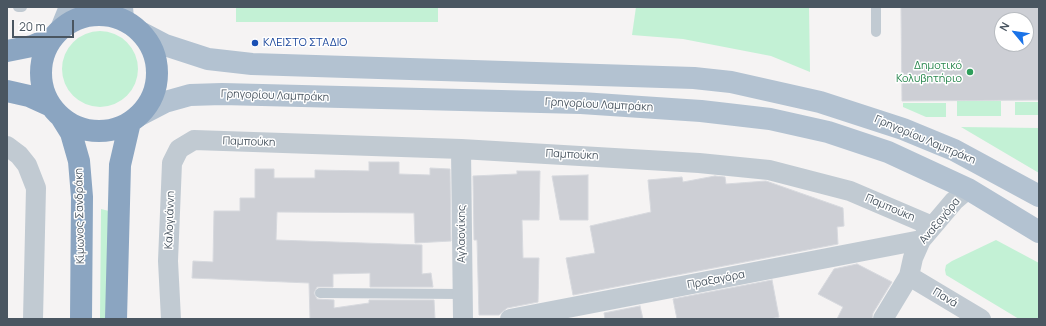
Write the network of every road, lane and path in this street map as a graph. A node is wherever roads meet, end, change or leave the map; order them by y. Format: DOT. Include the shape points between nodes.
graph roads {
  1 [pos="18,7"];
  2 [pos="22,7"];
  3 [pos="70,7"];
  4 [pos="876,7"];
  5 [pos="122,13"];
  6 [pos="876,32"];
  7 [pos="57,33"];
  8 [pos="142,33"];
  9 [pos="9,50"];
  10 [pos="8,91"];
  11 [pos="56,112"];
  12 [pos="134,119"];
  13 [pos="203,140"];
  14 [pos="7,146"];
  15 [pos="461,149"];
  16 [pos="968,189"];
  17 [pos="1039,196"];
  18 [pos="1039,232"];
  19 [pos="926,233"];
  20 [pos="909,276"];
  21 [pos="320,293"];
  22 [pos="462,294"];
  23 [pos="590,312"];
  24 [pos="32,319"];
  25 [pos="81,319"];
  26 [pos="116,319"];
  27 [pos="171,319"];
  28 [pos="463,319"];
  29 [pos="510,319"];
  30 [pos="883,319"];
  31 [pos="980,319"];
  1 -- 2 [label="lane"];
  3 -- 7 [label="main road"];
  4 -- 6 [label="lane"];
  5 -- 7 [label="highway" via="80,18"];
  5 -- 8 [label="highway"];
  7 -- 9 [label="highway" via="32,46"];
  7 -- 11 [label="highway" via="44,54 41,71 44,90"];
  8 -- 12 [label="highway" via="154,52 158,75 152,98"];
  8 -- 17 [label="main road, Γρηγορίου Λαμπράκη" via="165,45 208,59 252,64 694,78 731,82 820,102 891,125 954,150"];
  10 -- 11 [label="highway" via="29,96"];
  11 -- 12 [label="highway" via="77,127 95,131 113,130"];
  11 -- 25 [label="highway, Κίμωνος Σανδράκη" via="71,133 79,161 82,197"];
  12 -- 16 [label="main road, Γρηγορίου Λαμπράκη" via="165,102 190,95 222,94 581,103 701,111 770,119 828,132 888,152"];
  12 -- 26 [label="highway" via="120,165"];
  13 -- 15 [label="street, Παμπούκη"];
  13 -- 27 [label="street, Καλογιάννη" via="186,143 174,155 172,163 168,261"];
  14 -- 24 [label="street" via="27,164 36,188"];
  15 -- 19 [label="street, Παμπούκη" via="700,163 769,170 850,191"];
  15 -- 22 [label="street, Αγλαονίκης"];
  16 -- 18 [label="main road, Γρηγορίου Λαμπράκη"];
  16 -- 19 [label="street, Αναξαγόρα"];
  19 -- 20 [label="street, Αναξαγόρα" via="913,258"];
  19 -- 23 [label="street, Πραξαγόρα"];
  20 -- 30 [label="street, Αναξαγόρα"];
  20 -- 31 [label="street, Πανά"];
  21 -- 22 [label="lane"];
  22 -- 28 [label="street, Αγλαονίκης"];
  23 -- 29 [label="street, Πραξαγόρα"];
}
